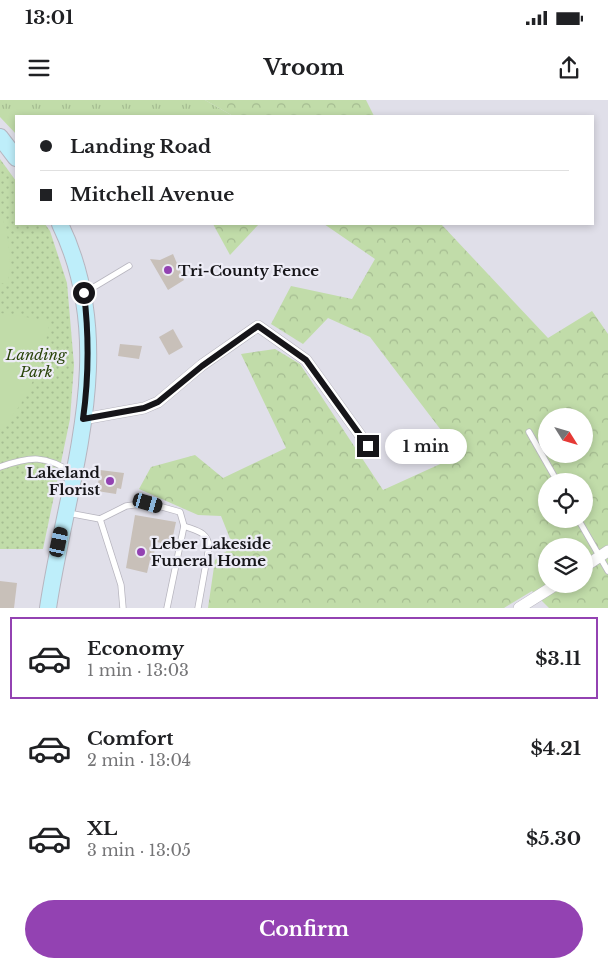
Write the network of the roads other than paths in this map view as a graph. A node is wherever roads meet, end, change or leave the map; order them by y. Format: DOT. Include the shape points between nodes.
graph roads {
  1 [pos="0,138"];
  2 [pos="15,157"];
  3 [pos="60,225"];
  4 [pos="129,266"];
  5 [pos="84,293"];
  6 [pos="83,419"];
  7 [pos="529,432"];
  8 [pos="368,446"];
  9 [pos="0,467"];
  10 [pos="552,473"];
  11 [pos="74,474"];
  12 [pos="66,512"];
  13 [pos="100,519"];
  14 [pos="184,526"];
  15 [pos="584,528"];
  16 [pos="603,554"];
  17 [pos="608,571"];
  18 [pos="543,593"];
  19 [pos="48,608"];
  20 [pos="123,608"];
  21 [pos="167,608"];
  22 [pos="198,608"];
  23 [pos="519,608"];
  1 -- 2 [label="main road"];
  3 -- 5 [label="main road"];
  4 -- 5 [label="lane"];
  5 -- 6 [label="main road" via="89,350"];
  6 -- 8 [label="street" via="144,408 158,402 258,326 306,360"];
  6 -- 11 [label="main road"];
  7 -- 10 [label="lane"];
  9 -- 11 [label="lane" via="19,460 42,459 59,464"];
  11 -- 12 [label="main road"];
  12 -- 13 [label="lane"];
  12 -- 19 [label="main road"];
  13 -- 14 [label="lane" via="126,506 148,503 180,512"];
  13 -- 20 [label="lane" via="121,585"];
  14 -- 21 [label="lane"];
  14 -- 22 [label="lane" via="205,535 208,540"];
  15 -- 16 [label="lane"];
  16 -- 17 [label="lane"];
  18 -- 23 [label="street"];
}
